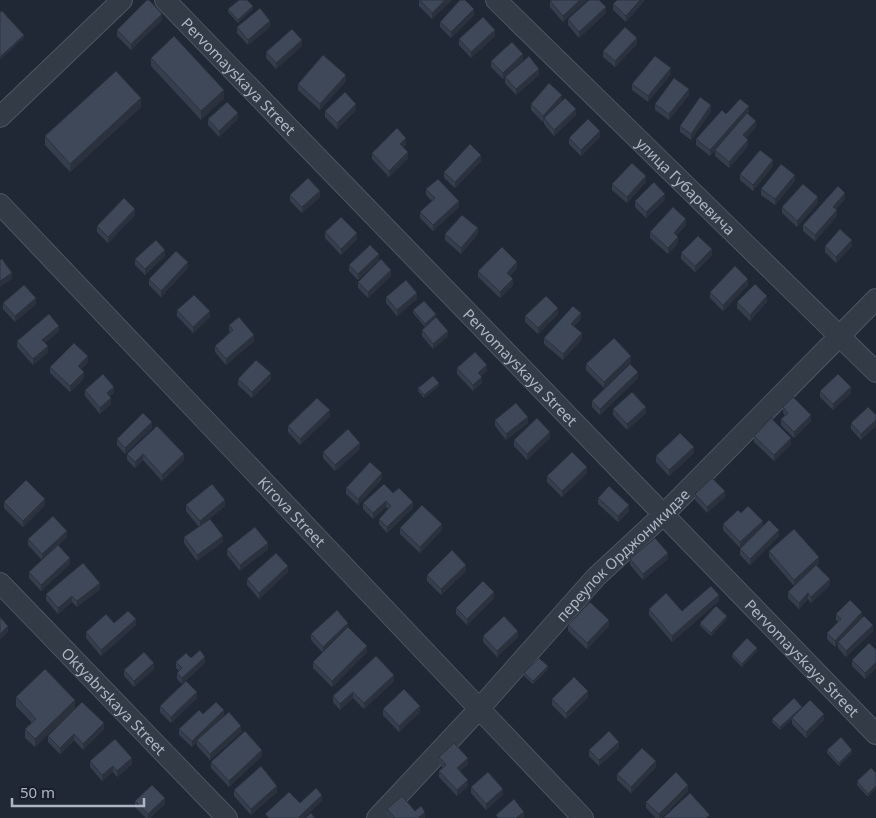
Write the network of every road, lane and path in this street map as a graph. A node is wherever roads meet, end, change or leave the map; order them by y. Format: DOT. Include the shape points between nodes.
graph roads {
  1 [pos="122,0"];
  2 [pos="165,0"];
  3 [pos="496,0"];
  4 [pos="0,117"];
  5 [pos="0,204"];
  6 [pos="876,298"];
  7 [pos="839,334"];
  8 [pos="876,372"];
  9 [pos="664,514"];
  10 [pos="0,583"];
  11 [pos="479,709"];
  12 [pos="876,734"];
  13 [pos="227,818"];
  14 [pos="377,818"];
  15 [pos="583,818"];
  1 -- 4 [label="street"];
  2 -- 9 [label="street, Pervomayskaya Street"];
  3 -- 7 [label="street, улица Губаревича"];
  5 -- 11 [label="street, Kirova Street"];
  6 -- 7 [label="street, переулок Орджоникидзе"];
  7 -- 8 [label="street, улица Губаревича"];
  7 -- 9 [label="street, переулок Орджоникидзе"];
  9 -- 11 [label="street, переулок Орджоникидзе" via="596,577"];
  9 -- 12 [label="street, Pervomayskaya Street"];
  10 -- 13 [label="street, Oktyabrskaya Street"];
  11 -- 14 [label="street, переулок Орджоникидзе"];
  11 -- 15 [label="street, Kirova Street"];
}
